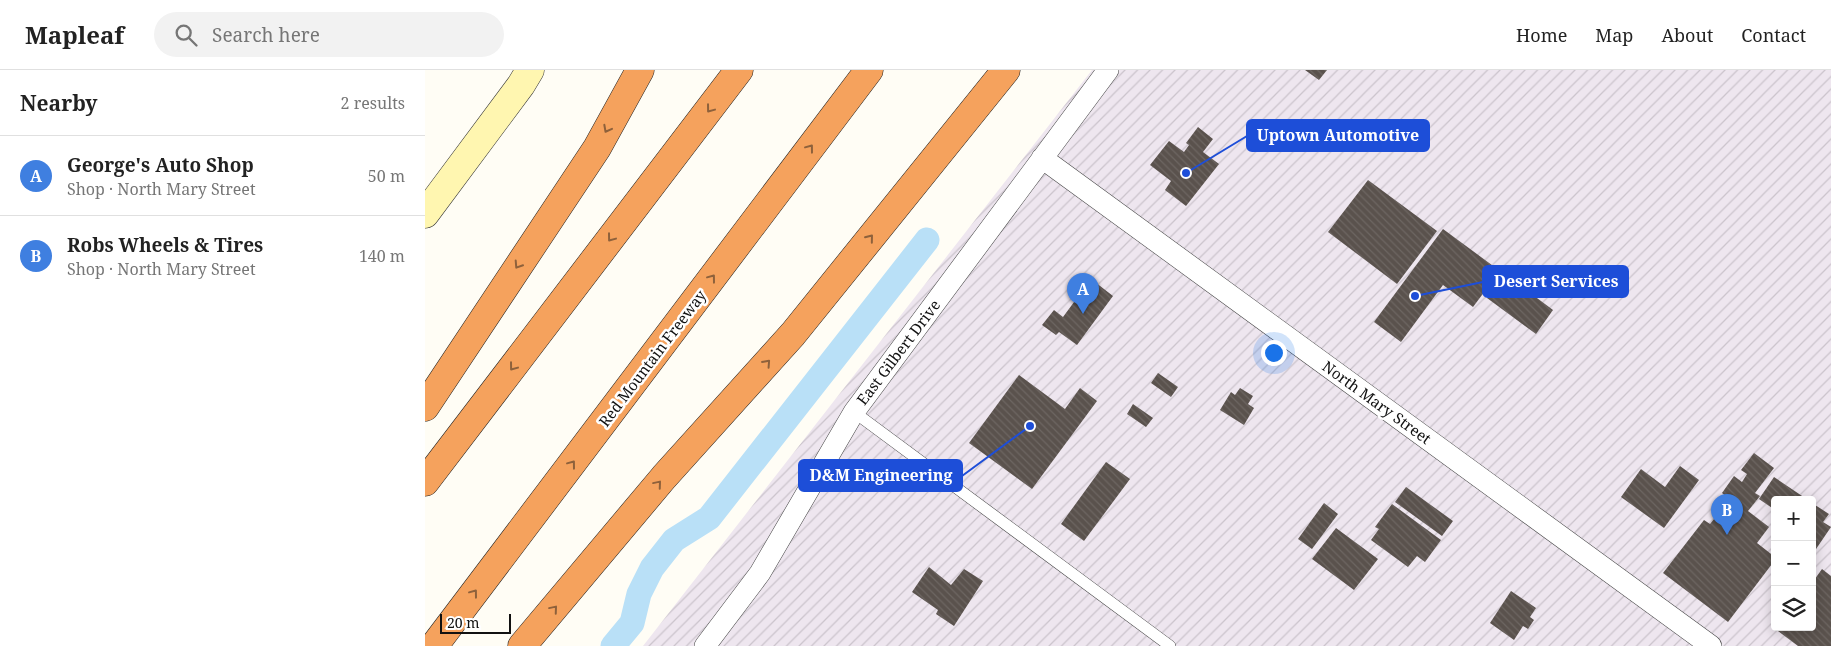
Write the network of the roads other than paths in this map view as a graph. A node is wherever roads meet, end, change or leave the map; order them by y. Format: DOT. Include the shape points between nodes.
graph roads {
  1 [pos="530,70"];
  2 [pos="640,70"];
  3 [pos="739,70"];
  4 [pos="869,70"];
  5 [pos="1006,70"];
  6 [pos="1109,70"];
  7 [pos="1042,158"];
  8 [pos="425,214"];
  9 [pos="425,407"];
  10 [pos="854,412"];
  11 [pos="425,482"];
  12 [pos="434,646"];
  13 [pos="522,646"];
  14 [pos="705,646"];
  15 [pos="1169,646"];
  16 [pos="1711,646"];
  1 -- 8 [label="street"];
  2 -- 9 [label="highway, one-way" via="597,148"];
  3 -- 11 [label="highway, one-way"];
  12 -- 4 [label="highway, Red Mountain Freeway, one-way"];
  13 -- 5 [label="highway, one-way" via="664,477 793,334"];
  6 -- 7 [label="street, East Gilbert Drive"];
  7 -- 10 [label="street, East Gilbert Drive"];
  7 -- 16 [label="street, North Mary Street"];
  10 -- 14 [label="street, East Gilbert Drive" via="760,574"];
  10 -- 15 [label="lane"];
}
